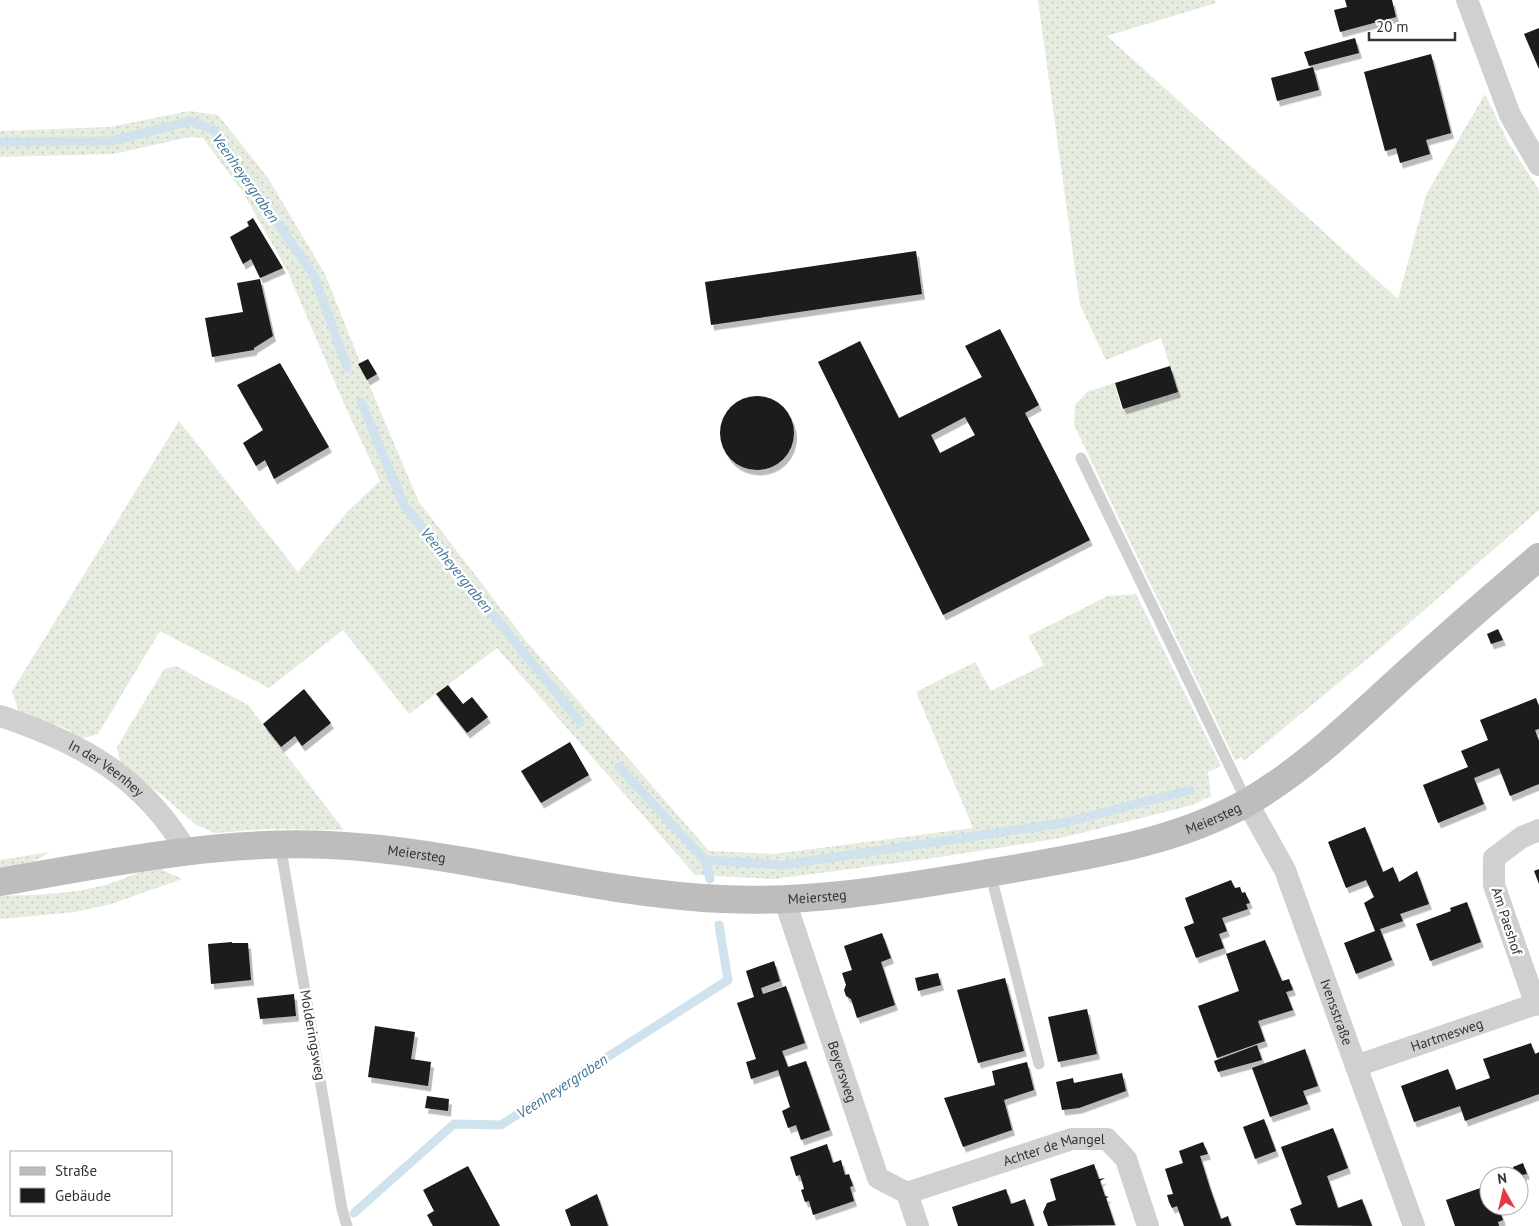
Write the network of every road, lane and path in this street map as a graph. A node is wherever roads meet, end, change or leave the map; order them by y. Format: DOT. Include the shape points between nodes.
graph roads {
  1 [pos="1466,0"];
  2 [pos="1539,165"];
  3 [pos="1081,458"];
  4 [pos="1539,557"];
  5 [pos="0,716"];
  6 [pos="1247,802"];
  7 [pos="1539,830"];
  8 [pos="280,844"];
  9 [pos="187,852"];
  10 [pos="990,872"];
  11 [pos="0,882"];
  12 [pos="784,901"];
  13 [pos="1537,1004"];
  14 [pos="1039,1064"];
  15 [pos="1356,1066"];
  16 [pos="907,1193"];
  17 [pos="347,1226"];
  18 [pos="918,1226"];
  19 [pos="1148,1226"];
  20 [pos="1414,1226"];
  1 -- 2 [label="street" via="1510,115"];
  3 -- 6 [label="lane"];
  4 -- 6 [label="street, Meiersteg" via="1312,759"];
  5 -- 9 [label="street, In der Veenhey" via="44,731 98,759 157,808"];
  6 -- 10 [label="street, Meiersteg" via="1190,829 1142,845"];
  6 -- 15 [label="street, Ivensstraße" via="1286,870"];
  7 -- 13 [label="street, Am Paeshof" via="1522,837 1494,858 1494,885"];
  8 -- 9 [label="street, Meiersteg"];
  8 -- 12 [label="street, Meiersteg" via="394,850 586,885 720,899"];
  8 -- 17 [label="lane, Molderingsweg"];
  9 -- 11 [label="street, Meiersteg"];
  10 -- 12 [label="street, Meiersteg" via="868,893"];
  10 -- 14 [label="lane"];
  12 -- 16 [label="street, Beyersweg" via="878,1178"];
  13 -- 15 [label="street, Hartmesweg"];
  15 -- 20 [label="street, Ivensstraße"];
  16 -- 18 [label="street"];
  16 -- 19 [label="street, Achter de Mangel" via="1072,1139 1107,1139 1126,1159"];
}
